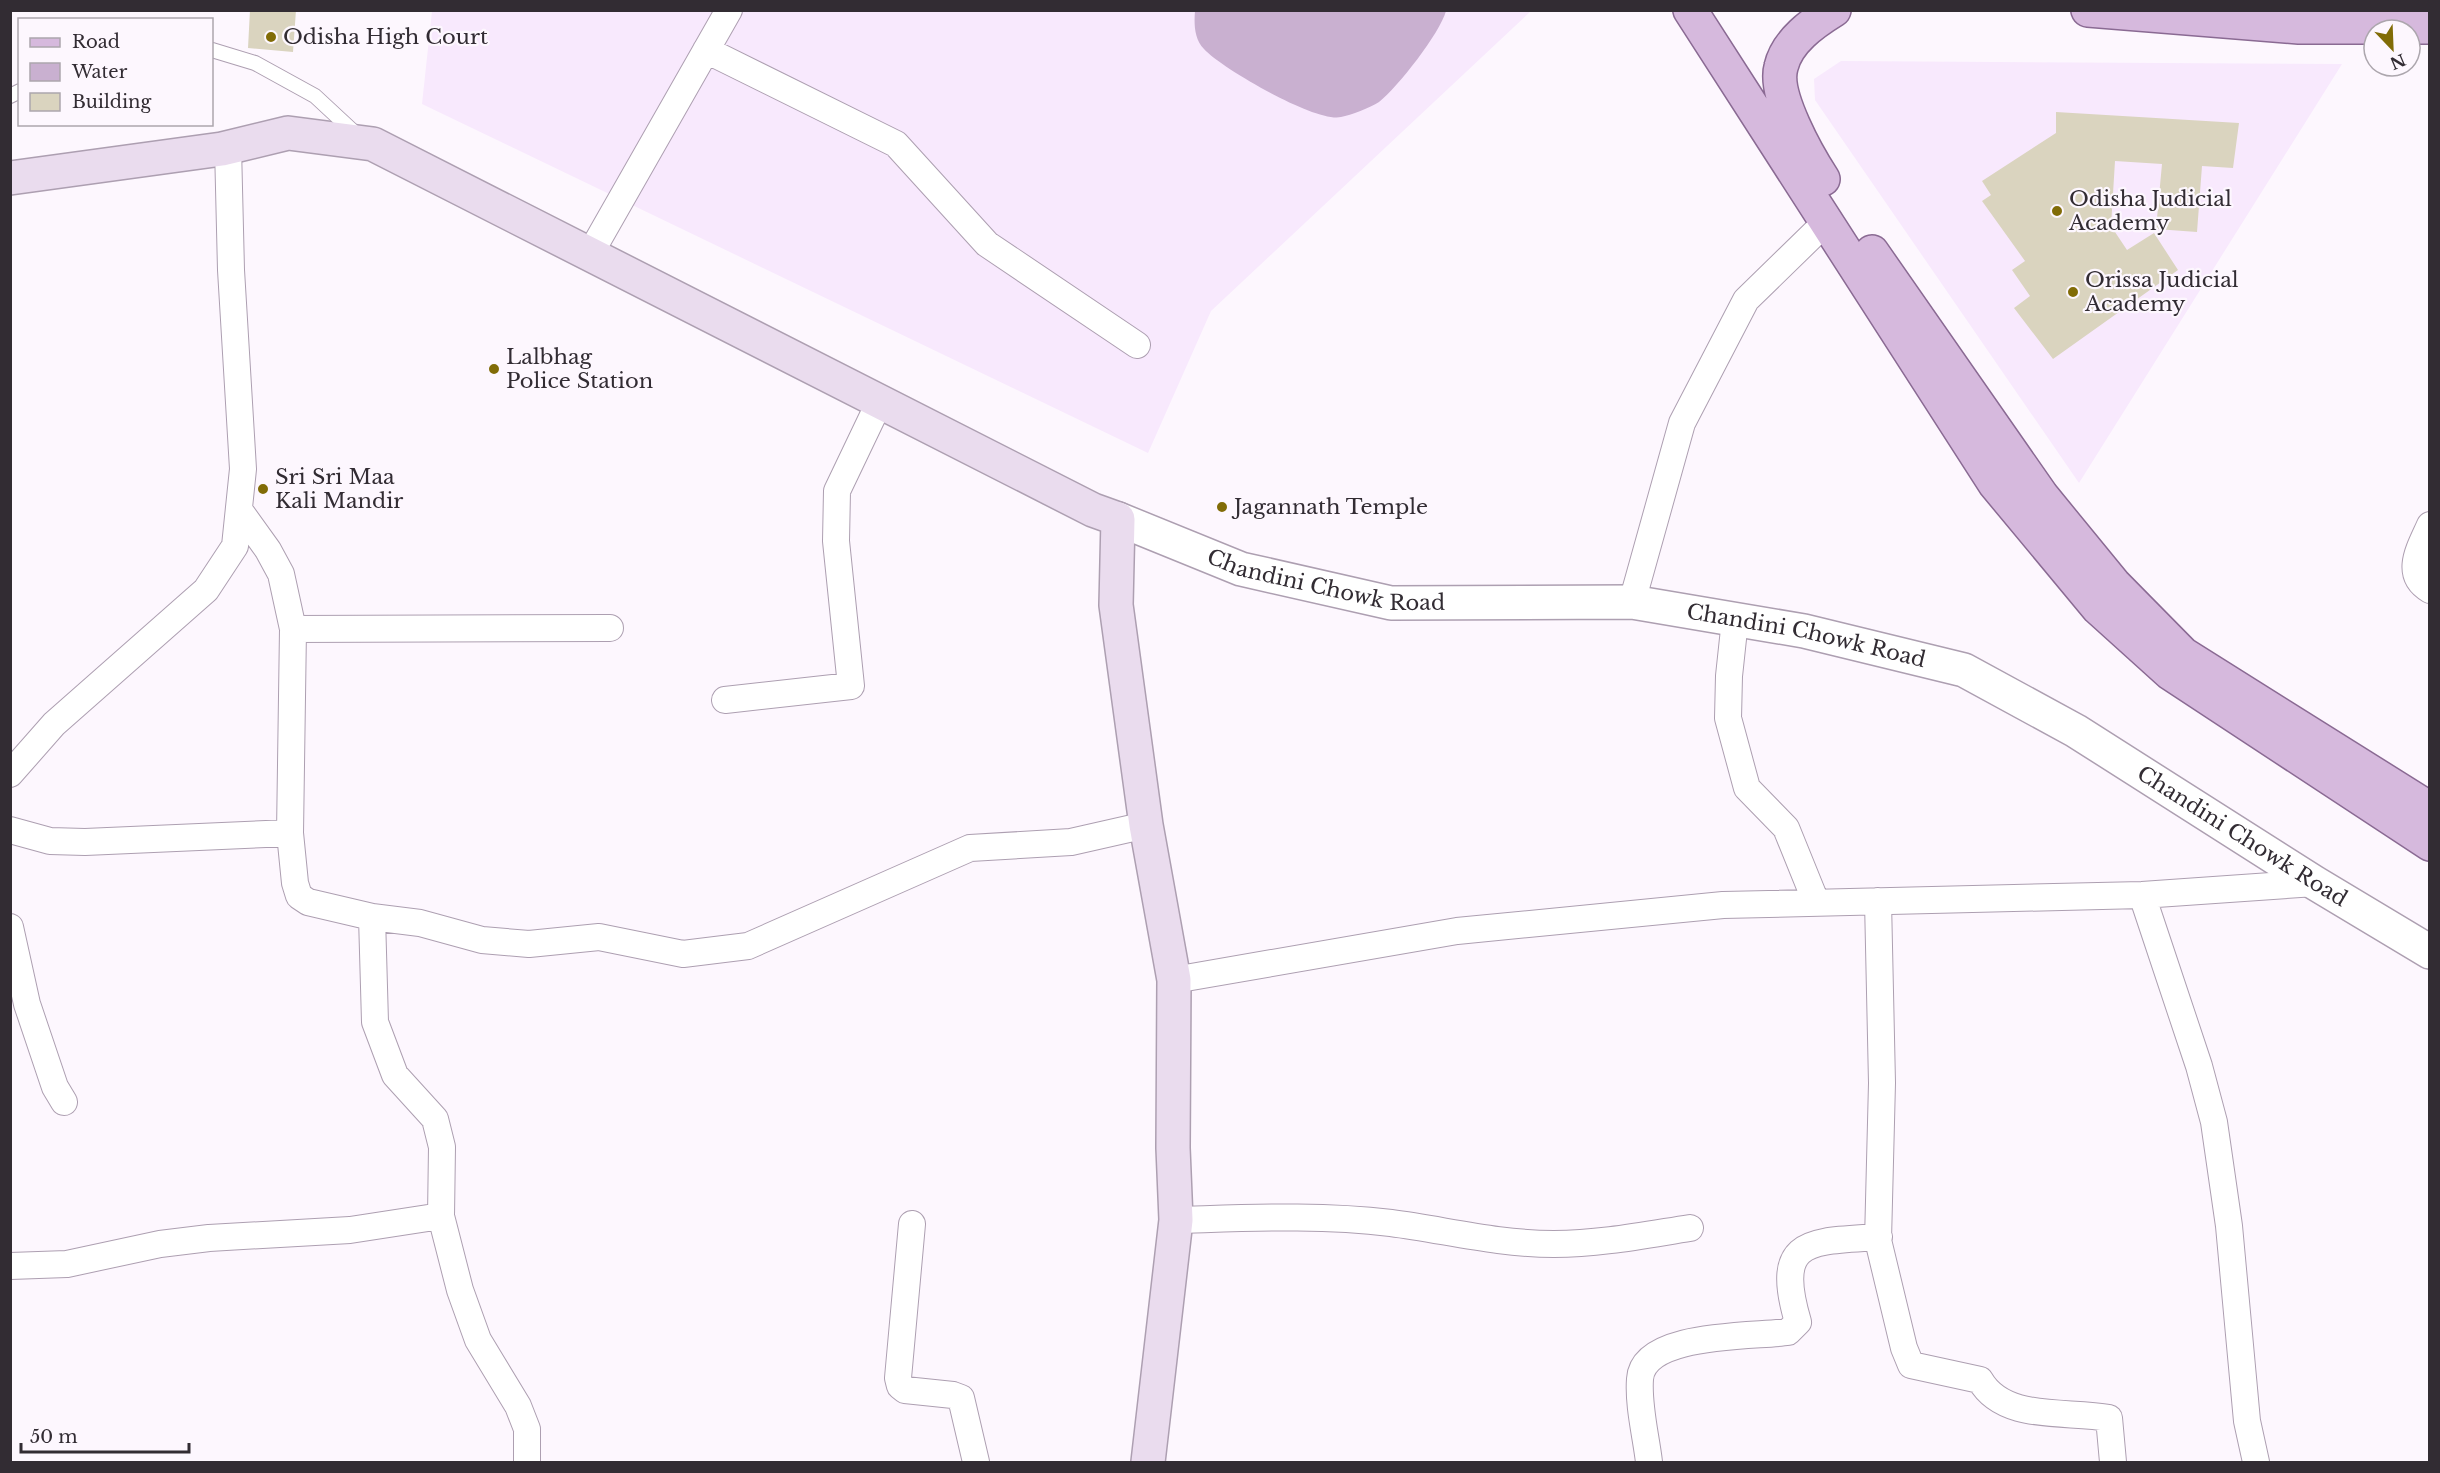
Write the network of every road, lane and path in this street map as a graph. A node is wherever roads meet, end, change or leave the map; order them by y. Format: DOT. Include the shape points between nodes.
graph roads {
  1 [pos="729,10"];
  2 [pos="1690,10"];
  3 [pos="1718,10"];
  4 [pos="1834,10"];
  5 [pos="2088,10"];
  6 [pos="2430,27"];
  7 [pos="213,50"];
  8 [pos="706,50"];
  9 [pos="1725,64"];
  10 [pos="365,143"];
  11 [pos="228,147"];
  12 [pos="10,178"];
  13 [pos="1826,222"];
  14 [pos="590,254"];
  15 [pos="1137,345"];
  16 [pos="880,401"];
  17 [pos="240,511"];
  18 [pos="1118,519"];
  19 [pos="2430,525"];
  20 [pos="2430,590"];
  21 [pos="1632,602"];
  22 [pos="1736,620"];
  23 [pos="610,628"];
  24 [pos="292,629"];
  25 [pos="724,700"];
  26 [pos="10,774"];
  27 [pos="2430,809"];
  28 [pos="1146,825"];
  29 [pos="10,830"];
  30 [pos="290,833"];
  31 [pos="2430,844"];
  32 [pos="2315,883"];
  33 [pos="2142,895"];
  34 [pos="1878,901"];
  35 [pos="1816,902"];
  36 [pos="372,917"];
  37 [pos="10,927"];
  38 [pos="2430,952"];
  39 [pos="1174,980"];
  40 [pos="64,1102"];
  41 [pos="441,1216"];
  42 [pos="1176,1220"];
  43 [pos="912,1224"];
  44 [pos="1690,1228"];
  45 [pos="1879,1237"];
  46 [pos="10,1266"];
  47 [pos="527,1462"];
  48 [pos="976,1462"];
  49 [pos="1148,1462"];
  50 [pos="1649,1462"];
  51 [pos="2113,1462"];
  52 [pos="2256,1462"];
  1 -- 8 [label="street"];
  2 -- 9 [label="main road"];
  3 -- 9 [label="main road"];
  4 -- 27 [label="main road" via="1797,38 1780,67 1781,88 1794,123 1812,164 2042,496 2114,584 2183,654"];
  5 -- 6 [label="main road" via="2299,27"];
  7 -- 10 [label="lane" via="255,63 315,96"];
  8 -- 14 [label="street"];
  8 -- 15 [label="street" via="896,144 987,244"];
  9 -- 13 [label="main road"];
  10 -- 11 [label="main road" via="288,133"];
  10 -- 14 [label="main road"];
  11 -- 12 [label="main road"];
  11 -- 17 [label="street" via="243,469"];
  13 -- 21 [label="street" via="1746,300 1682,423"];
  13 -- 31 [label="main road" via="1995,484 2098,608 2170,673"];
  14 -- 16 [label="main road"];
  16 -- 18 [label="main road" via="1093,510"];
  16 -- 25 [label="street" via="837,491 836,541 851,686"];
  17 -- 24 [label="street" via="281,574"];
  17 -- 26 [label="street" via="235,546 206,590 54,724"];
  18 -- 21 [label="street, Chandini Chowk Road" via="1241,569 1391,603"];
  18 -- 28 [label="main road" via="1116,605"];
  19 -- 20 [label="street" via="2414,568 2416,580"];
  21 -- 22 [label="street, Chandini Chowk Road"];
  22 -- 32 [label="street, Chandini Chowk Road" via="1804,631 1964,669 2076,731"];
  22 -- 35 [label="street" via="1728,718 1747,788 1786,828"];
  23 -- 24 [label="street"];
  24 -- 30 [label="street"];
  28 -- 36 [label="street" via="1071,842 970,848 748,945 683,954 599,937 529,944 482,940 420,923"];
  28 -- 39 [label="main road"];
  29 -- 30 [label="street" via="50,841 85,842"];
  30 -- 36 [label="street" via="300,896 309,902"];
  32 -- 33 [label="street"];
  32 -- 38 [label="street, Chandini Chowk Road"];
  33 -- 34 [label="street"];
  33 -- 52 [label="street" via="2214,1122 2229,1226 2247,1421"];
  34 -- 35 [label="street"];
  34 -- 45 [label="street" via="1882,1083"];
  35 -- 39 [label="street" via="1723,905 1457,931"];
  36 -- 41 [label="street" via="375,1022 395,1075 435,1119 442,1147"];
  37 -- 40 [label="street" via="27,1004 55,1087"];
  39 -- 42 [label="main road"];
  41 -- 46 [label="street" via="350,1230 209,1238 67,1264"];
  41 -- 47 [label="street" via="478,1340 519,1406 527,1429"];
  42 -- 44 [label="street" via="1294,1216 1391,1223 1469,1237 1552,1244 1598,1242"];
  42 -- 49 [label="main road"];
  43 -- 48 [label="street" via="900,1386 961,1398"];
  45 -- 50 [label="street" via="1815,1242 1798,1250 1790,1267 1790,1295 1798,1322 1788,1332 1716,1337 1658,1352 1646,1361 1640,1378"];
  45 -- 51 [label="street" via="1884,1272 1911,1365 1980,1380 2001,1403 2020,1409 2109,1418"];
}
